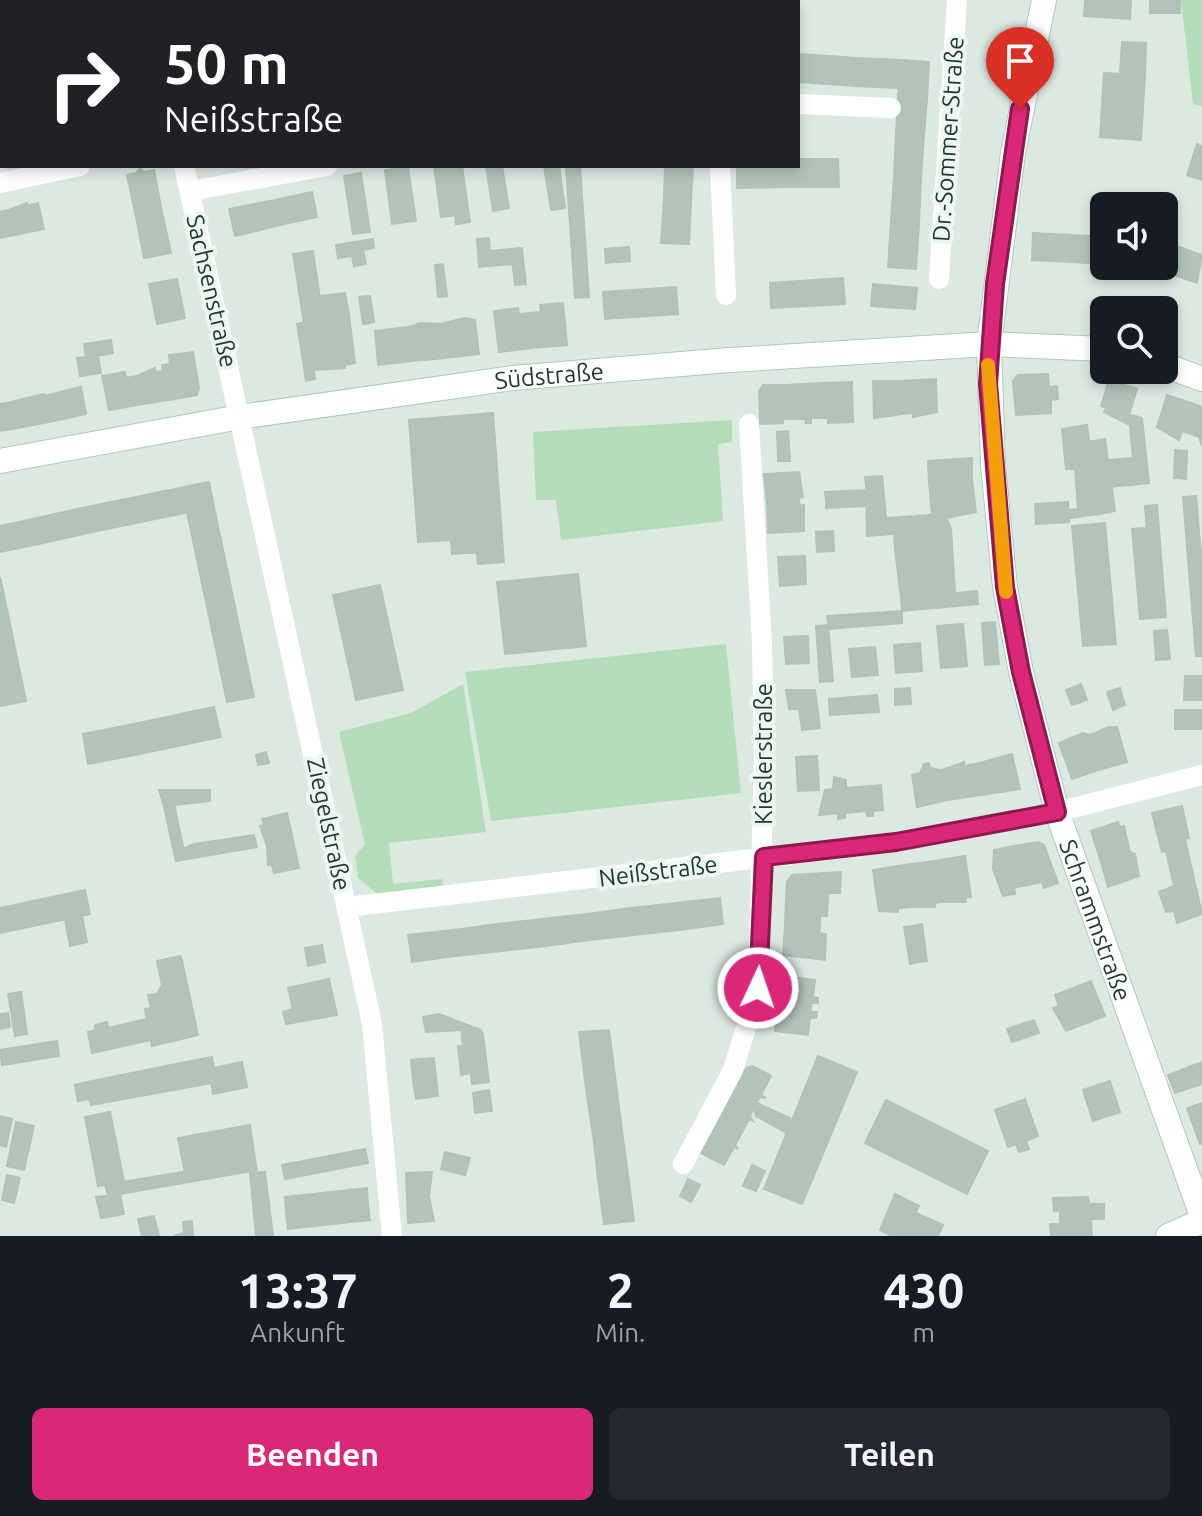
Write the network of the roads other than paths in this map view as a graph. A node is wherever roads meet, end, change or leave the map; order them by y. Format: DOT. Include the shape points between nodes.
graph roads {
  1 [pos="957,0"];
  2 [pos="1044,0"];
  3 [pos="800,104"];
  4 [pos="891,108"];
  5 [pos="71,168"];
  6 [pos="184,168"];
  7 [pos="316,168"];
  8 [pos="720,168"];
  9 [pos="0,183"];
  10 [pos="190,191"];
  11 [pos="939,279"];
  12 [pos="726,295"];
  13 [pos="989,344"];
  14 [pos="1090,348"];
  15 [pos="1178,370"];
  16 [pos="1202,379"];
  17 [pos="240,417"];
  18 [pos="749,424"];
  19 [pos="0,461"];
  20 [pos="1202,775"];
  21 [pos="1057,812"];
  22 [pos="764,857"];
  23 [pos="347,907"];
  24 [pos="683,1164"];
  25 [pos="1202,1219"];
  26 [pos="392,1236"];
  27 [pos="1168,1236"];
  1 -- 11 [label="street, Dr.-Sommer-Straße"];
  2 -- 13 [label="main road, Schrammstraße" via="1013,153"];
  3 -- 4 [label="street"];
  5 -- 9 [label="street"];
  6 -- 10 [label="street, Sachsenstraße"];
  7 -- 10 [label="street"];
  8 -- 12 [label="street"];
  10 -- 17 [label="street, Sachsenstraße"];
  13 -- 14 [label="main road, Südstraße"];
  13 -- 17 [label="main road, Südstraße" via="513,378"];
  13 -- 21 [label="main road, Schrammstraße" via="992,451 1005,587"];
  15 -- 16 [label="main road"];
  17 -- 19 [label="main road, Südstraße"];
  17 -- 23 [label="street, Ziegelstraße"];
  18 -- 22 [label="street, Kieslerstraße" via="762,643"];
  20 -- 21 [label="street, Neißstraße"];
  21 -- 22 [label="street, Neißstraße" via="896,842"];
  21 -- 25 [label="main road, Schrammstraße"];
  22 -- 23 [label="street, Neißstraße"];
  22 -- 24 [label="street, Kieslerstraße" via="758,988 749,1028"];
  23 -- 26 [label="street, Ziegelstraße" via="372,1024"];
  25 -- 27 [label="main road"];
}
